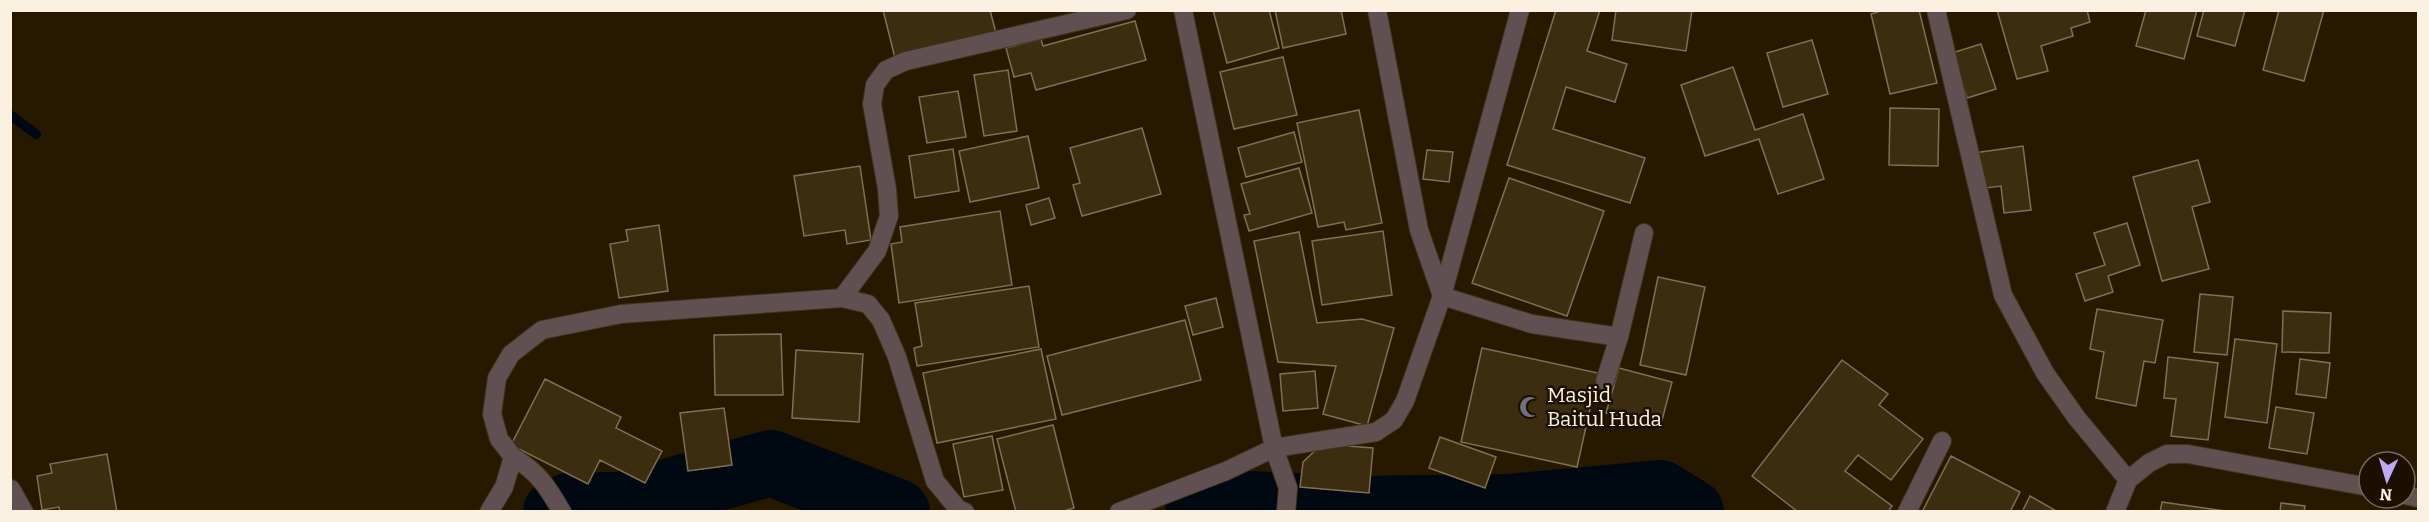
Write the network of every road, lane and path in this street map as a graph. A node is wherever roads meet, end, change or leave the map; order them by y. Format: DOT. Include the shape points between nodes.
graph roads {
  1 [pos="1127,10"];
  2 [pos="1183,10"];
  3 [pos="1377,10"];
  4 [pos="1521,10"];
  5 [pos="1936,10"];
  6 [pos="1644,233"];
  7 [pos="1442,296"];
  8 [pos="842,298"];
  9 [pos="1619,337"];
  10 [pos="1605,381"];
  11 [pos="1942,441"];
  12 [pos="1274,448"];
  13 [pos="513,457"];
  14 [pos="2128,480"];
  15 [pos="2357,485"];
  16 [pos="11,489"];
  17 [pos="24,512"];
  18 [pos="489,512"];
  19 [pos="562,512"];
  20 [pos="965,512"];
  21 [pos="1119,512"];
  22 [pos="1286,512"];
  23 [pos="1907,512"];
  24 [pos="2115,512"];
  1 -- 8 [label="street" via="906,61 886,70 875,85 872,104 889,216 877,251"];
  2 -- 12 [label="street"];
  3 -- 7 [label="street" via="1419,230"];
  4 -- 7 [label="street"];
  5 -- 14 [label="street" via="2003,295 2045,373"];
  6 -- 9 [label="street"];
  7 -- 9 [label="street" via="1532,324"];
  7 -- 12 [label="street" via="1405,402 1394,420 1376,432"];
  8 -- 13 [label="street" via="621,314 542,330 511,354 497,378 492,414 499,439"];
  8 -- 20 [label="street" via="868,304 881,320 897,357 936,481 958,509"];
  9 -- 10 [label="street"];
  11 -- 23 [label="street"];
  12 -- 21 [label="street"];
  12 -- 22 [label="street" via="1288,488"];
  13 -- 18 [label="street" via="504,487"];
  13 -- 19 [label="street" via="544,481"];
  14 -- 15 [label="street" via="2167,454 2188,454"];
  14 -- 24 [label="street"];
  16 -- 17 [label="street"];
}
